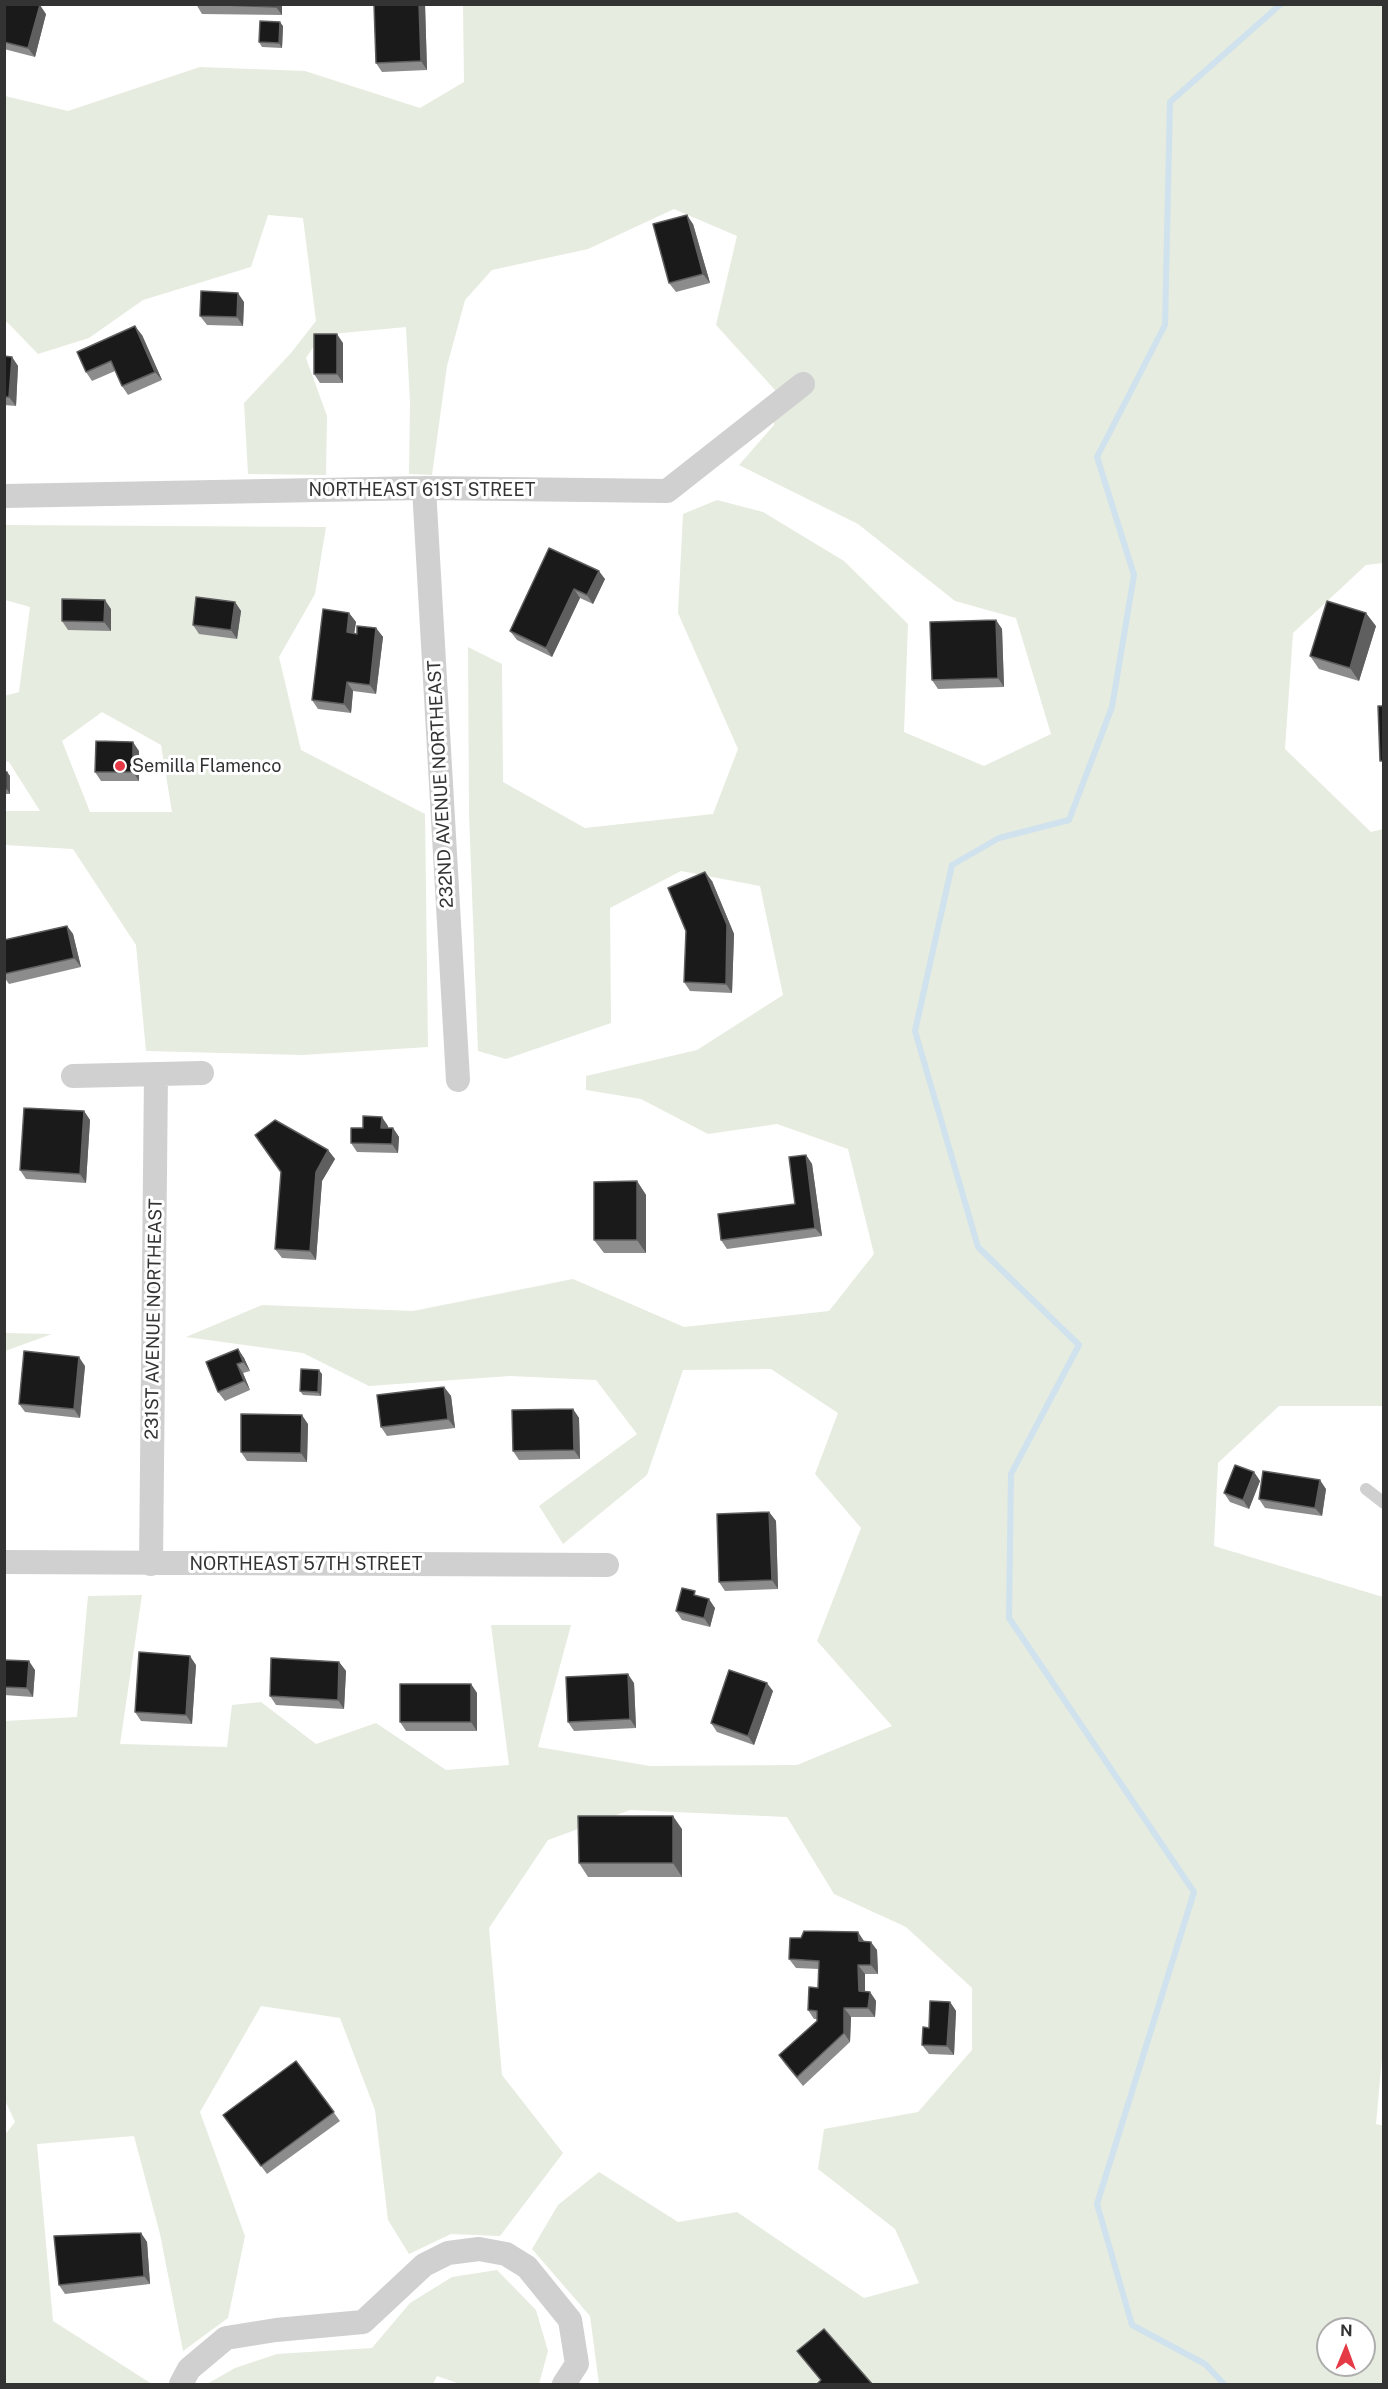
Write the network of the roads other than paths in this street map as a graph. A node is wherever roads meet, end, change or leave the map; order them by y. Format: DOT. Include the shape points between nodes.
graph roads {
  1 [pos="803,384"];
  2 [pos="424,488"];
  3 [pos="4,496"];
  4 [pos="202,1073"];
  5 [pos="156,1074"];
  6 [pos="73,1076"];
  7 [pos="458,1080"];
  8 [pos="1366,1489"];
  9 [pos="1383,1503"];
  10 [pos="4,1562"];
  11 [pos="151,1564"];
  12 [pos="607,1565"];
  13 [pos="181,2385"];
  14 [pos="564,2385"];
  1 -- 2 [label="street, NORTHEAST 61ST STREET" via="667,491"];
  2 -- 3 [label="street, NORTHEAST 61ST STREET"];
  2 -- 7 [label="street, 232ND AVENUE NORTHEAST"];
  4 -- 5 [label="street"];
  5 -- 6 [label="street"];
  5 -- 11 [label="street, 231ST AVENUE NORTHEAST"];
  8 -- 9 [label="lane"];
  10 -- 11 [label="street, NORTHEAST 57TH STREET"];
  11 -- 12 [label="street, NORTHEAST 57TH STREET"];
  13 -- 14 [label="street" via="189,2369 226,2338 363,2322 424,2265 448,2253 479,2249 506,2254 527,2267 570,2320 577,2364"];
}
